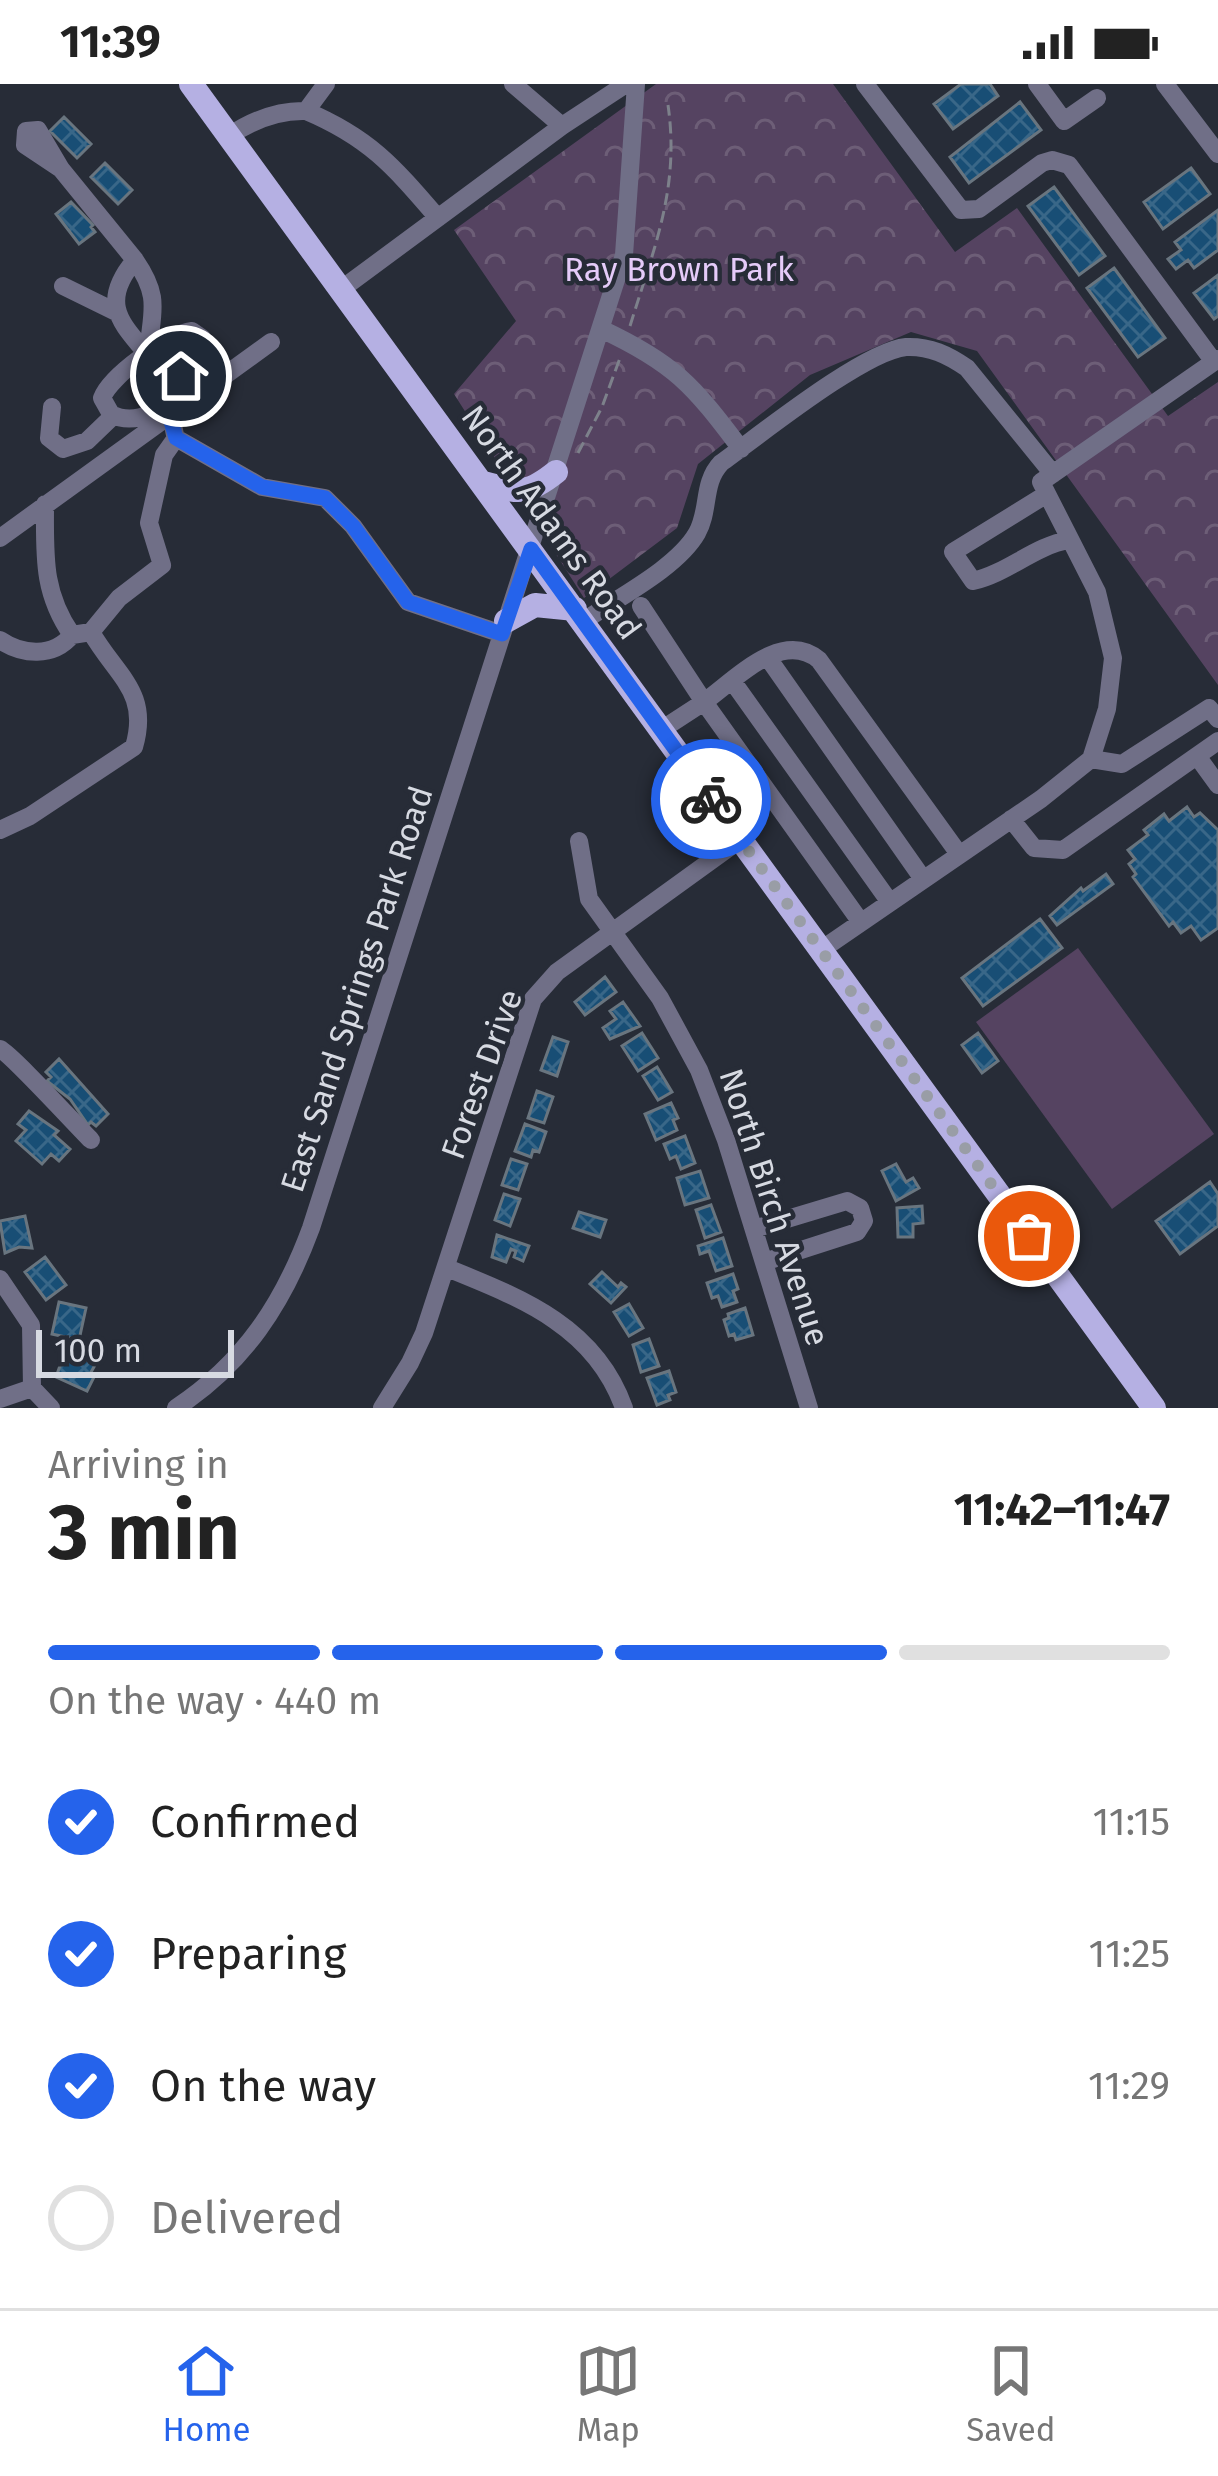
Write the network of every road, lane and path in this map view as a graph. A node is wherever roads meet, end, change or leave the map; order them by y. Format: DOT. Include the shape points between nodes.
graph roads {
  1 [pos="191,84"];
  2 [pos="326,84"];
  3 [pos="513,84"];
  4 [pos="626,84"];
  5 [pos="636,84"];
  6 [pos="866,84"];
  7 [pos="1037,84"];
  8 [pos="1166,84"];
  9 [pos="1097,98"];
  10 [pos="307,111"];
  11 [pos="562,126"];
  12 [pos="229,136"];
  13 [pos="1218,154"];
  14 [pos="61,169"];
  15 [pos="438,218"];
  16 [pos="135,260"];
  17 [pos="63,286"];
  18 [pos="343,288"];
  19 [pos="116,312"];
  20 [pos="601,329"];
  21 [pos="271,342"];
  22 [pos="148,356"];
  23 [pos="1216,360"];
  24 [pos="169,403"];
  25 [pos="52,406"];
  26 [pos="113,416"];
  27 [pos="176,438"];
  28 [pos="741,449"];
  29 [pos="556,472"];
  30 [pos="483,483"];
  31 [pos="1047,483"];
  32 [pos="42,507"];
  33 [pos="0,538"];
  34 [pos="1069,540"];
  35 [pos="531,549"];
  36 [pos="641,607"];
  37 [pos="579,615"];
  38 [pos="504,627"];
  39 [pos="81,634"];
  40 [pos="0,640"];
  41 [pos="768,658"];
  42 [pos="733,682"];
  43 [pos="704,702"];
  44 [pos="1218,718"];
  45 [pos="661,730"];
  46 [pos="1218,741"];
  47 [pos="1197,756"];
  48 [pos="1091,759"];
  49 [pos="1218,785"];
  50 [pos="1011,819"];
  51 [pos="0,830"];
  52 [pos="741,839"];
  53 [pos="579,841"];
  54 [pos="959,854"];
  55 [pos="923,879"];
  56 [pos="890,902"];
  57 [pos="860,921"];
  58 [pos="611,932"];
  59 [pos="821,950"];
  60 [pos="0,1049"];
  61 [pos="91,1140"];
  62 [pos="754,1229"];
  63 [pos="764,1262"];
  64 [pos="446,1268"];
  65 [pos="0,1280"];
  66 [pos="32,1388"];
  67 [pos="0,1399"];
  68 [pos="51,1408"];
  69 [pos="176,1408"];
  70 [pos="382,1408"];
  71 [pos="624,1408"];
  72 [pos="809,1408"];
  73 [pos="1154,1408"];
  1 -- 12 [label="main road, North Adams Road"];
  2 -- 10 [label="street"];
  3 -- 11 [label="street"];
  4 -- 11 [label="street"];
  5 -- 20 [label="street, East Sand Springs Park Road" via="624,255"];
  6 -- 23 [label="street" via="961,210 979,209 1042,164 1069,165"];
  7 -- 9 [label="street" via="1064,121"];
  8 -- 13 [label="street"];
  10 -- 12 [label="street" via="259,119"];
  10 -- 15 [label="street" via="381,155"];
  11 -- 15 [label="street"];
  12 -- 18 [label="main road, North Adams Road"];
  14 -- 16 [label="street"];
  15 -- 18 [label="street"];
  16 -- 19 [label="street" via="116,291"];
  16 -- 22 [label="street" via="152,284"];
  17 -- 19 [label="street"];
  18 -- 30 [label="main road, North Adams Road"];
  19 -- 22 [label="street"];
  20 -- 28 [label="street" via="679,373"];
  20 -- 29 [label="street, East Sand Springs Park Road"];
  21 -- 24 [label="street"];
  22 -- 24 [label="street"];
  22 -- 24 [label="street" via="182,332 202,338"];
  22 -- 26 [label="street" via="106,387 102,398"];
  23 -- 31 [label="street"];
  24 -- 26 [label="street" via="148,416"];
  24 -- 27 [label="street"];
  24 -- 32 [label="street"];
  25 -- 26 [label="street" via="49,438 63,449"];
  27 -- 38 [label="street" via="262,487 325,498 408,602"];
  27 -- 39 [label="street" via="164,455 149,523 162,565"];
  28 -- 31 [label="street" via="865,363 926,348 968,368"];
  28 -- 37 [label="street" via="711,474 702,522 684,551"];
  29 -- 30 [label="main road" via="523,492"];
  29 -- 35 [label="street, East Sand Springs Park Road"];
  30 -- 35 [label="main road, North Adams Road"];
  31 -- 34 [label="street"];
  31 -- 34 [label="street" via="953,552 973,580"];
  32 -- 33 [label="street"];
  32 -- 39 [label="street" via="55,611"];
  34 -- 48 [label="street" via="1097,592 1113,658"];
  35 -- 37 [label="main road, North Adams Road"];
  35 -- 38 [label="street, East Sand Springs Park Road"];
  36 -- 43 [label="street"];
  37 -- 38 [label="main road" via="536,605"];
  37 -- 45 [label="main road, North Adams Road"];
  38 -- 69 [label="street, East Sand Springs Park Road" via="294,1274 245,1350"];
  39 -- 40 [label="street" via="43,651 18,652"];
  39 -- 51 [label="street" via="140,702 134,747"];
  41 -- 42 [label="street"];
  41 -- 54 [label="street" via="795,647 819,660"];
  41 -- 55 [label="street"];
  42 -- 43 [label="street"];
  42 -- 56 [label="street"];
  43 -- 45 [label="street"];
  43 -- 57 [label="street"];
  44 -- 48 [label="street" via="1209,708 1122,764"];
  45 -- 52 [label="main road, North Adams Road"];
  46 -- 47 [label="street"];
  47 -- 49 [label="street"];
  47 -- 50 [label="street" via="1063,850 1034,848"];
  48 -- 50 [label="street"];
  50 -- 54 [label="street"];
  52 -- 58 [label="street, Forest Drive"];
  52 -- 59 [label="main road, North Adams Road"];
  53 -- 58 [label="street, North Birch Avenue" via="590,899"];
  54 -- 55 [label="street"];
  55 -- 56 [label="street"];
  56 -- 57 [label="street"];
  57 -- 59 [label="street"];
  58 -- 62 [label="street, North Birch Avenue" via="700,1070"];
  58 -- 64 [label="street, Forest Drive" via="533,999"];
  59 -- 73 [label="main road, North Adams Road"];
  60 -- 61 [label="street"];
  62 -- 63 [label="street, North Birch Avenue"];
  62 -- 63 [label="street" via="848,1201 864,1221 856,1232"];
  63 -- 72 [label="street, North Birch Avenue"];
  64 -- 70 [label="street, Forest Drive" via="410,1363"];
  64 -- 71 [label="street" via="564,1324 590,1349"];
  65 -- 66 [label="street" via="31,1325"];
  66 -- 67 [label="street"];
  66 -- 68 [label="street"];
}
